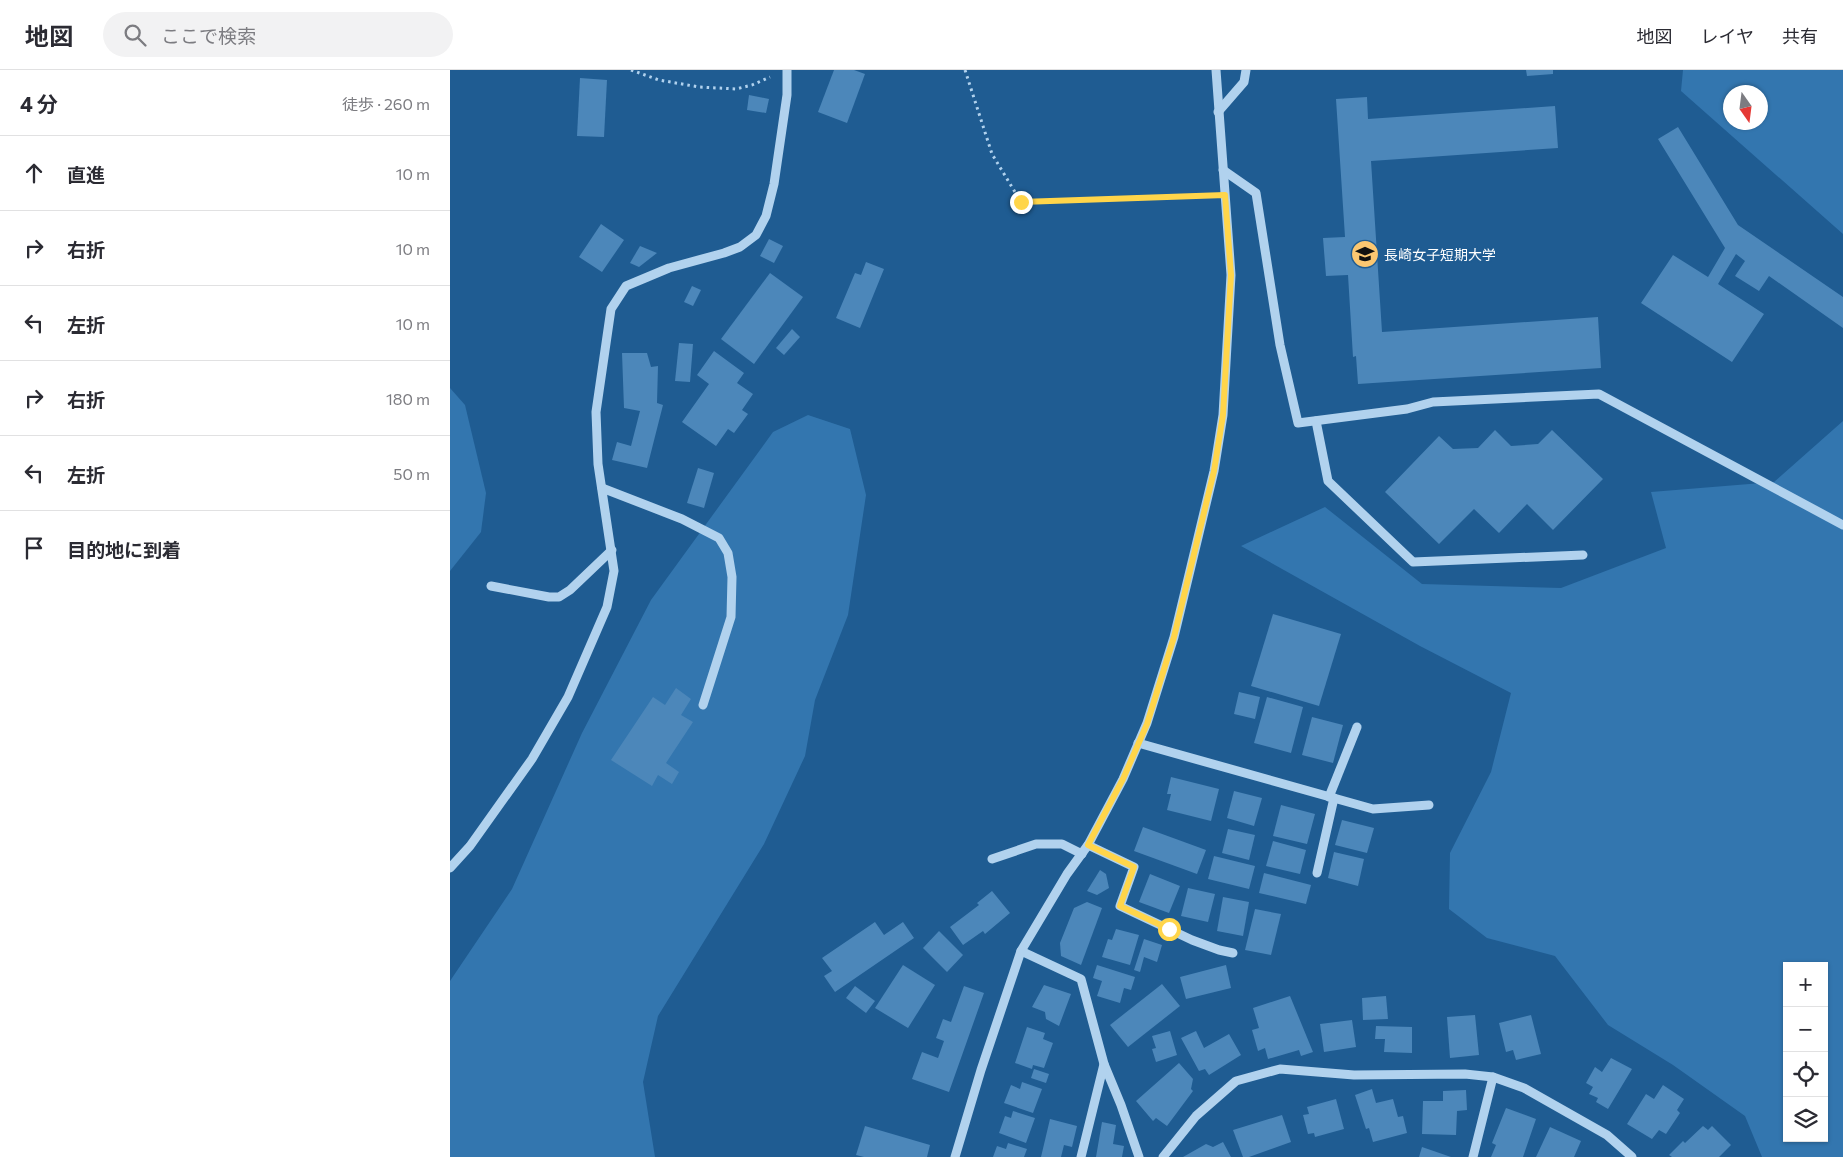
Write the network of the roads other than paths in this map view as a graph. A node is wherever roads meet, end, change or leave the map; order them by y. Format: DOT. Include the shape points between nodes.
graph roads {
  1 [pos="787,70"];
  2 [pos="1216,70"];
  3 [pos="1246,70"];
  4 [pos="1218,112"];
  5 [pos="1223,170"];
  6 [pos="1316,421"];
  7 [pos="602,488"];
  8 [pos="1843,525"];
  9 [pos="612,550"];
  10 [pos="1583,555"];
  11 [pos="491,586"];
  12 [pos="703,706"];
  13 [pos="1357,727"];
  14 [pos="1138,744"];
  15 [pos="1331,797"];
  16 [pos="1429,805"];
  17 [pos="1088,845"];
  18 [pos="1082,854"];
  19 [pos="992,859"];
  20 [pos="450,868"];
  21 [pos="1317,873"];
  22 [pos="1021,951"];
  23 [pos="1233,953"];
  24 [pos="1104,1064"];
  25 [pos="1493,1077"];
  26 [pos="956,1157"];
  27 [pos="1081,1157"];
  28 [pos="1139,1157"];
  29 [pos="1163,1157"];
  30 [pos="1473,1157"];
  31 [pos="1632,1157"];
  1 -- 7 [label="street" via="787,95 774,184 766,216 756,236 740,247 669,268 626,286 611,309 596,412"];
  2 -- 4 [label="street"];
  3 -- 4 [label="street" via="1244,82"];
  4 -- 5 [label="street"];
  5 -- 6 [label="street" via="1256,193 1280,344 1298,423"];
  5 -- 14 [label="street" via="1231,275 1223,415 1214,471 1174,637"];
  6 -- 8 [label="street" via="1432,402 1599,394"];
  6 -- 10 [label="street" via="1328,481 1413,562"];
  7 -- 9 [label="street"];
  7 -- 12 [label="street" via="719,538 728,553 732,577 731,617"];
  9 -- 11 [label="street" via="559,597"];
  9 -- 20 [label="street" via="614,571 607,607 568,697 532,759 470,846"];
  13 -- 15 [label="street"];
  14 -- 15 [label="street"];
  14 -- 17 [label="street"];
  15 -- 16 [label="street" via="1373,809"];
  15 -- 21 [label="street"];
  17 -- 18 [label="street"];
  17 -- 23 [label="street" via="1134,867 1120,906 1192,940"];
  18 -- 19 [label="street" via="1062,844 1036,844"];
  18 -- 22 [label="street"];
  22 -- 24 [label="street" via="1081,978"];
  22 -- 26 [label="street" via="980,1070"];
  24 -- 27 [label="street"];
  24 -- 28 [label="street"];
  25 -- 29 [label="street" via="1464,1074 1354,1075 1280,1069 1236,1081 1196,1116"];
  25 -- 30 [label="street"];
  25 -- 31 [label="street" via="1524,1088 1607,1135"];
}
